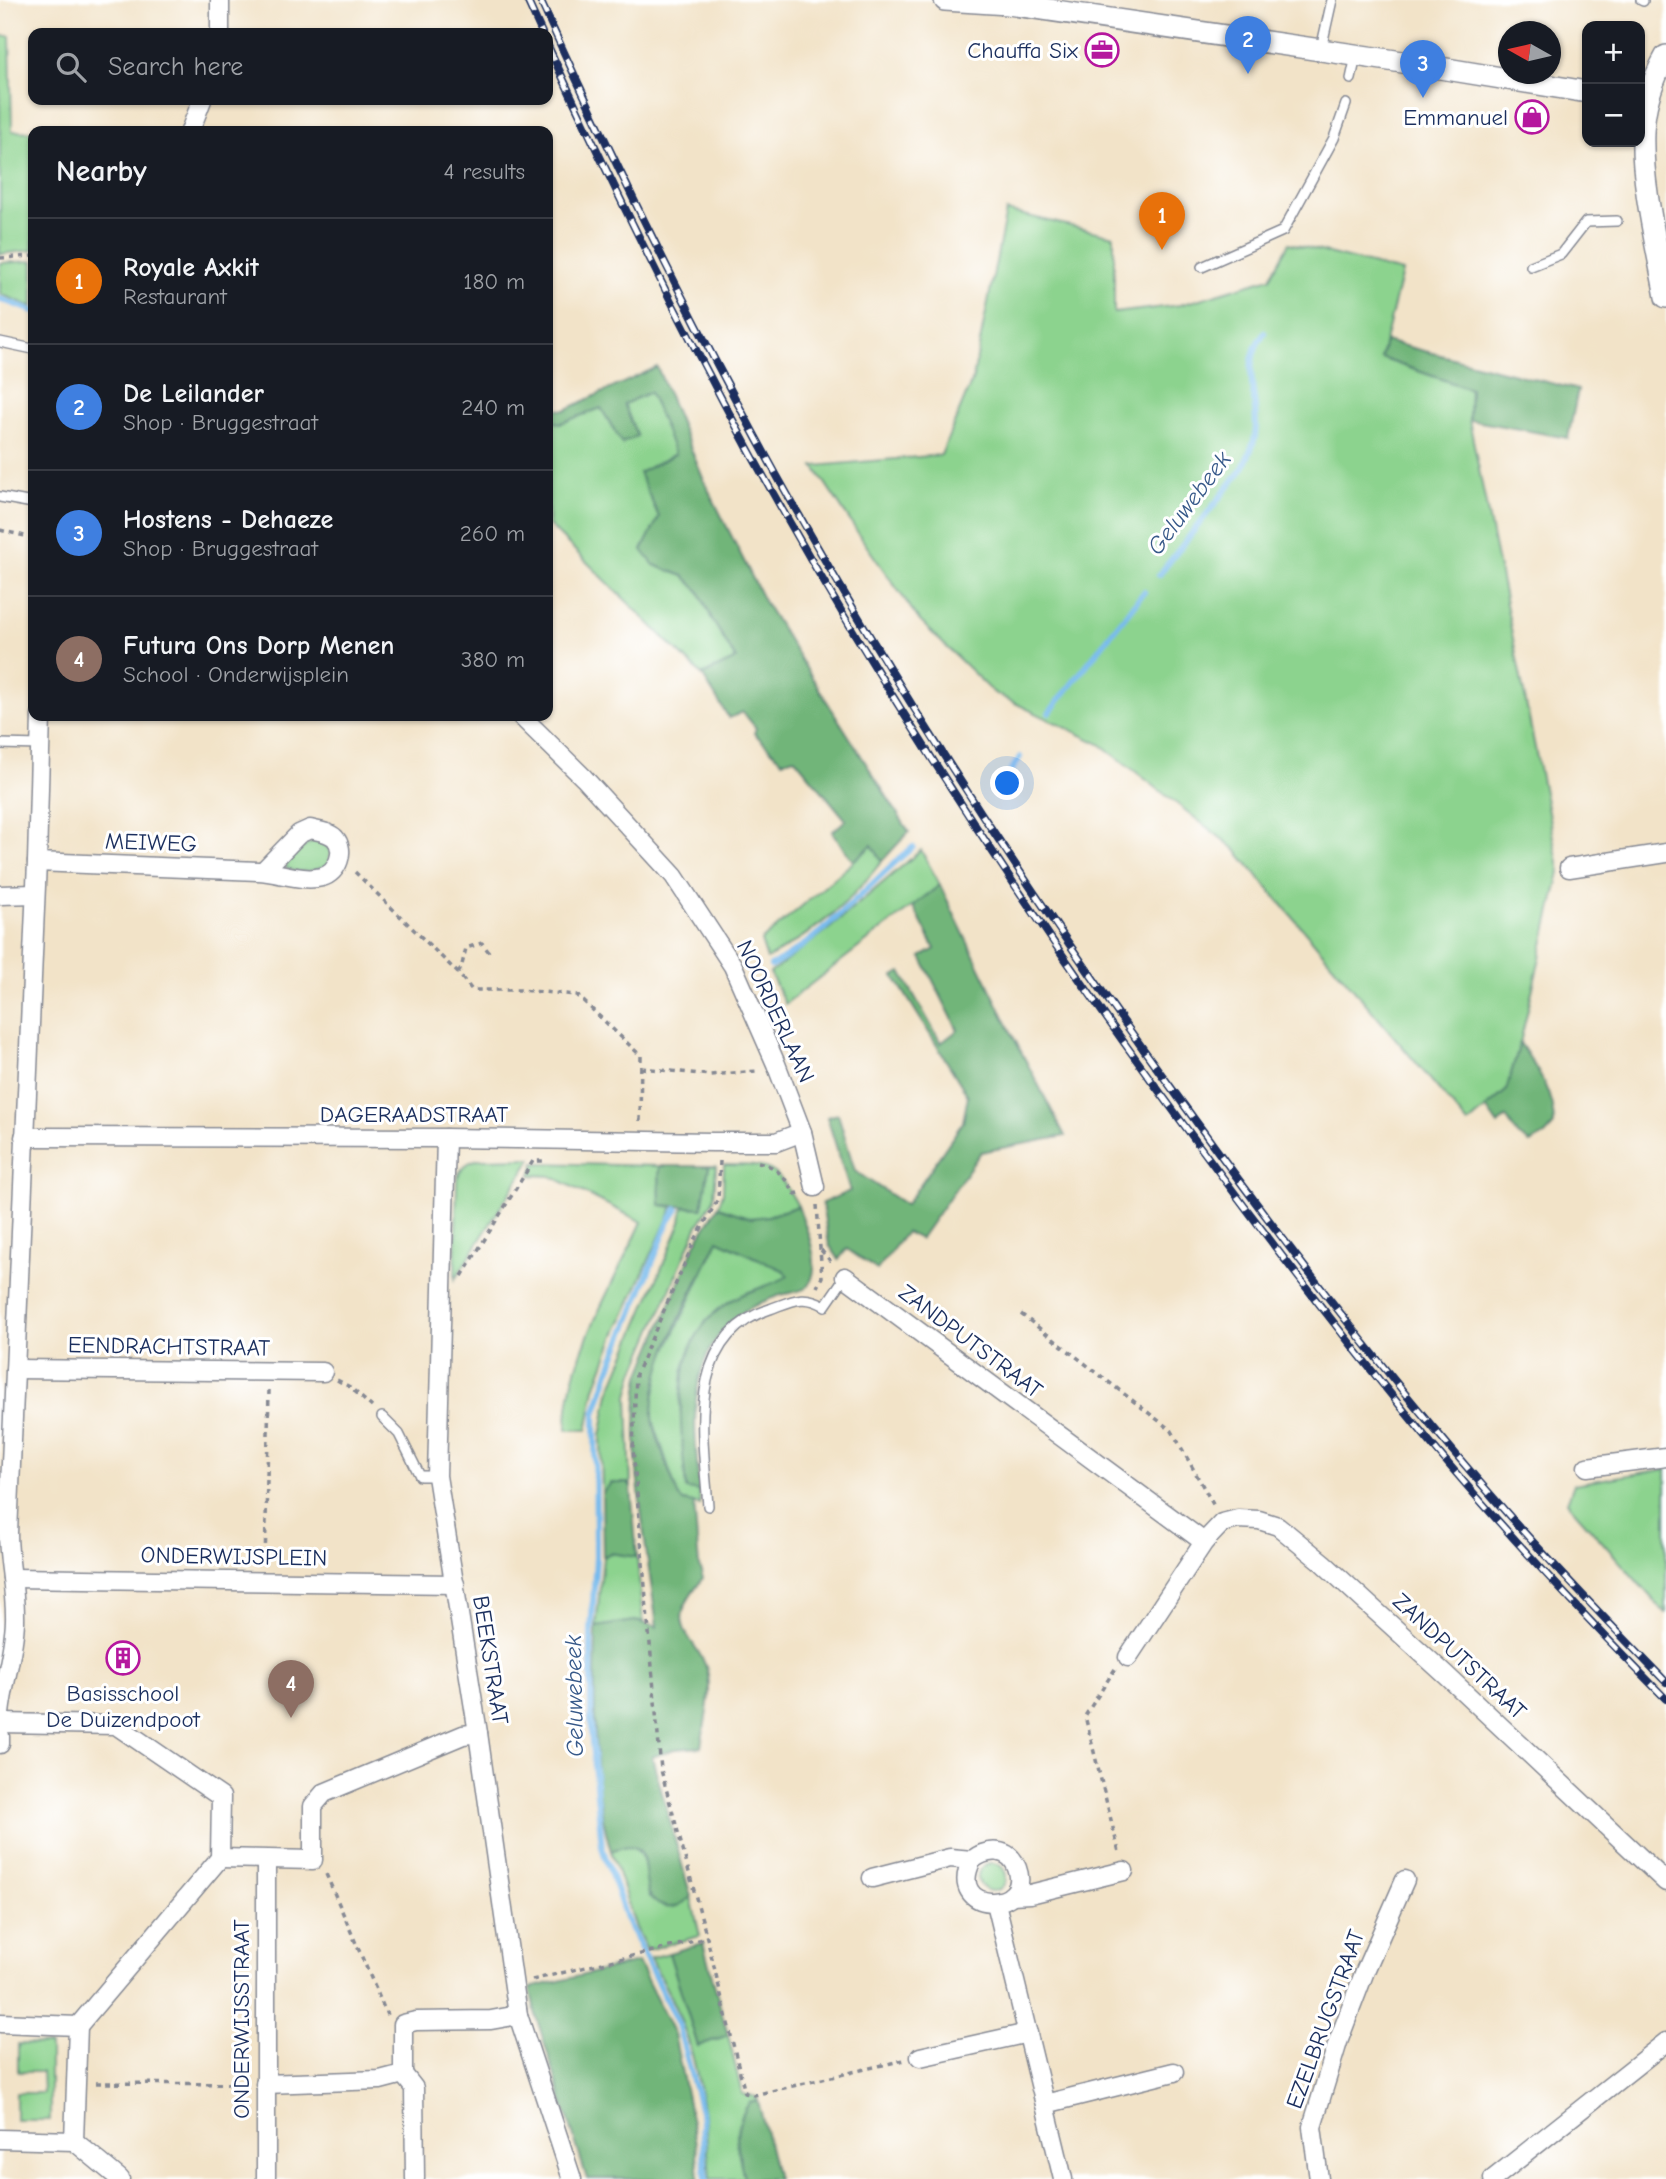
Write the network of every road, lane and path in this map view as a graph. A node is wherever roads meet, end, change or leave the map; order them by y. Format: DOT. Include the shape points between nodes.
graph roads {
  1 [pos="220,0"];
  2 [pos="944,0"];
  3 [pos="1332,0"];
  4 [pos="967,1"];
  5 [pos="220,28"];
  6 [pos="1321,51"];
  7 [pos="1666,55"];
  8 [pos="1356,56"];
  9 [pos="1351,79"];
  10 [pos="1582,91"];
  11 [pos="1651,98"];
  12 [pos="1346,104"];
  13 [pos="200,105"];
  14 [pos="192,126"];
  15 [pos="1617,221"];
  16 [pos="28,256"];
  17 [pos="0,258"];
  18 [pos="1531,266"];
  19 [pos="1202,267"];
  20 [pos="1666,297"];
  21 [pos="0,342"];
  22 [pos="28,348"];
  23 [pos="0,497"];
  24 [pos="28,502"];
  25 [pos="0,530"];
  26 [pos="28,537"];
  27 [pos="41,721"];
  28 [pos="526,721"];
  29 [pos="0,744"];
  30 [pos="40,745"];
  31 [pos="1666,853"];
  32 [pos="37,862"];
  33 [pos="338,863"];
  34 [pos="1569,868"];
  35 [pos="263,871"];
  36 [pos="36,894"];
  37 [pos="0,895"];
  38 [pos="491,954"];
  39 [pos="457,973"];
  40 [pos="776,1064"];
  41 [pos="641,1068"];
  42 [pos="802,1132"];
  43 [pos="24,1137"];
  44 [pos="446,1138"];
  45 [pos="640,1141"];
  46 [pos="731,1160"];
  47 [pos="546,1161"];
  48 [pos="752,1161"];
  49 [pos="815,1187"];
  50 [pos="845,1277"];
  51 [pos="443,1282"];
  52 [pos="812,1299"];
  53 [pos="1021,1314"];
  54 [pos="15,1369"];
  55 [pos="323,1372"];
  56 [pos="270,1373"];
  57 [pos="382,1417"];
  58 [pos="1666,1457"];
  59 [pos="1587,1467"];
  60 [pos="438,1476"];
  61 [pos="708,1506"];
  62 [pos="1223,1523"];
  63 [pos="4,1533"];
  64 [pos="1204,1542"];
  65 [pos="6,1580"];
  66 [pos="265,1581"];
  67 [pos="455,1584"];
  68 [pos="1128,1657"];
  69 [pos="1,1679"];
  70 [pos="0,1714"];
  71 [pos="0,1723"];
  72 [pos="478,1733"];
  73 [pos="220,1858"];
  74 [pos="266,1860"];
  75 [pos="313,1860"];
  76 [pos="972,1860"];
  77 [pos="1124,1871"];
  78 [pos="872,1878"];
  79 [pos="1405,1880"];
  80 [pos="1666,1882"];
  81 [pos="1004,1899"];
  82 [pos="707,1938"];
  83 [pos="513,1984"];
  84 [pos="518,2015"];
  85 [pos="0,2023"];
  86 [pos="402,2024"];
  87 [pos="78,2026"];
  88 [pos="1028,2033"];
  89 [pos="1666,2042"];
  90 [pos="920,2057"];
  91 [pos="1174,2072"];
  92 [pos="403,2074"];
  93 [pos="76,2083"];
  94 [pos="265,2084"];
  95 [pos="1045,2104"];
  96 [pos="0,2138"];
  97 [pos="74,2140"];
  98 [pos="120,2179"];
  99 [pos="265,2179"];
  100 [pos="415,2179"];
  101 [pos="572,2179"];
  102 [pos="1063,2179"];
  103 [pos="1319,2179"];
  104 [pos="1493,2179"];
  1 -- 5 [label="street"];
  2 -- 4 [label="street"];
  3 -- 6 [label="lane"];
  4 -- 6 [label="street"];
  6 -- 8 [label="street"];
  7 -- 11 [label="street"];
  8 -- 9 [label="lane"];
  8 -- 10 [label="street"];
  11 -- 20 [label="street" via="1643,132 1644,216"];
  12 -- 19 [label="lane" via="1334,138 1283,231"];
  13 -- 14 [label="street"];
  15 -- 18 [label="lane" via="1586,222 1561,254"];
  16 -- 17 [label="path"];
  21 -- 22 [label="lane"];
  23 -- 24 [label="lane"];
  25 -- 26 [label="path"];
  27 -- 30 [label="street"];
  28 -- 40 [label="street, NOORDERLAAN" via="674,876 733,966"];
  29 -- 30 [label="lane"];
  30 -- 32 [label="street"];
  31 -- 34 [label="street"];
  32 -- 35 [label="street, MEIWEG"];
  32 -- 36 [label="street"];
  33 -- 35 [label="street, MEIWEG" via="324,877"];
  33 -- 35 [label="street" via="341,856 334,836 310,829 299,834"];
  33 -- 39 [label="path" via="357,872"];
  36 -- 37 [label="street"];
  36 -- 43 [label="street"];
  38 -- 39 [label="path" via="482,943 466,948"];
  39 -- 41 [label="path" via="471,990 577,995 641,1056"];
  40 -- 41 [label="path" via="753,1072 710,1075"];
  40 -- 42 [label="street, NOORDERLAAN"];
  41 -- 45 [label="path"];
  42 -- 45 [label="street, DAGERAADSTRAAT" via="776,1142"];
  42 -- 49 [label="street, NOORDERLAAN"];
  43 -- 44 [label="street, DAGERAADSTRAAT"];
  43 -- 54 [label="street"];
  44 -- 45 [label="street, DAGERAADSTRAAT"];
  44 -- 51 [label="street, BEEKSTRAAT"];
  46 -- 82 [label="path" via="720,1159 718,1199 668,1299 634,1388 636,1505 661,1770"];
  47 -- 51 [label="path" via="533,1161 458,1283"];
  48 -- 49 [label="path" via="770,1165 785,1177 795,1194"];
  49 -- 52 [label="path" via="822,1277"];
  50 -- 52 [label="lane" via="825,1306"];
  50 -- 64 [label="street, ZANDPUTSTRAAT"];
  51 -- 60 [label="street, BEEKSTRAAT"];
  52 -- 61 [label="lane" via="783,1304 743,1321 726,1338 711,1365 702,1413"];
  53 -- 62 [label="path" via="1172,1431"];
  54 -- 56 [label="street, EENDRACHTSTRAAT"];
  54 -- 63 [label="street"];
  55 -- 56 [label="street, EENDRACHTSTRAAT"];
  55 -- 57 [label="path" via="351,1387"];
  56 -- 66 [label="path"];
  57 -- 60 [label="lane" via="399,1434 420,1476"];
  58 -- 59 [label="street"];
  60 -- 67 [label="street, BEEKSTRAAT"];
  62 -- 64 [label="street"];
  62 -- 80 [label="street, ZANDPUTSTRAAT" via="1259,1520 1278,1526 1448,1677"];
  63 -- 65 [label="street"];
  64 -- 68 [label="street"];
  65 -- 66 [label="street, ONDERWIJSPLEIN"];
  65 -- 69 [label="street" via="16,1594 15,1625 12,1658"];
  66 -- 67 [label="street, ONDERWIJSPLEIN"];
  67 -- 72 [label="street, BEEKSTRAAT"];
  68 -- 77 [label="path" via="1121,1658 1085,1716"];
  69 -- 70 [label="street"];
  71 -- 73 [label="street" via="116,1725 221,1797"];
  72 -- 75 [label="street" via="463,1735 324,1793 313,1806"];
  72 -- 83 [label="street, BEEKSTRAAT"];
  73 -- 74 [label="street"];
  73 -- 87 [label="street"];
  74 -- 75 [label="street"];
  74 -- 94 [label="street, ONDERWIJSSTRAAT"];
  75 -- 86 [label="path" via="326,1872 383,2008 390,2020"];
  76 -- 78 [label="street" via="950,1858"];
  76 -- 81 [label="street" via="969,1890 985,1902"];
  76 -- 81 [label="street" via="991,1851 1010,1857 1019,1876 1017,1886"];
  77 -- 81 [label="street"];
  79 -- 103 [label="street, EZELBRUGSTRAAT" via="1342,2030 1312,2127"];
  81 -- 88 [label="street"];
  82 -- 83 [label="path"];
  82 -- 90 [label="path" via="745,2093 754,2095"];
  83 -- 84 [label="street, BEEKSTRAAT"];
  84 -- 86 [label="street"];
  84 -- 101 [label="street, BEEKSTRAAT"];
  85 -- 87 [label="street"];
  86 -- 92 [label="street"];
  87 -- 93 [label="street"];
  88 -- 90 [label="street"];
  88 -- 95 [label="street"];
  89 -- 104 [label="street"];
  91 -- 95 [label="street"];
  92 -- 94 [label="street" via="380,2080"];
  92 -- 100 [label="street" via="414,2088"];
  93 -- 94 [label="path"];
  93 -- 97 [label="street"];
  94 -- 99 [label="street, ONDERWIJSSTRAAT"];
  95 -- 102 [label="street"];
  96 -- 97 [label="street"];
  97 -- 98 [label="street"];
}
